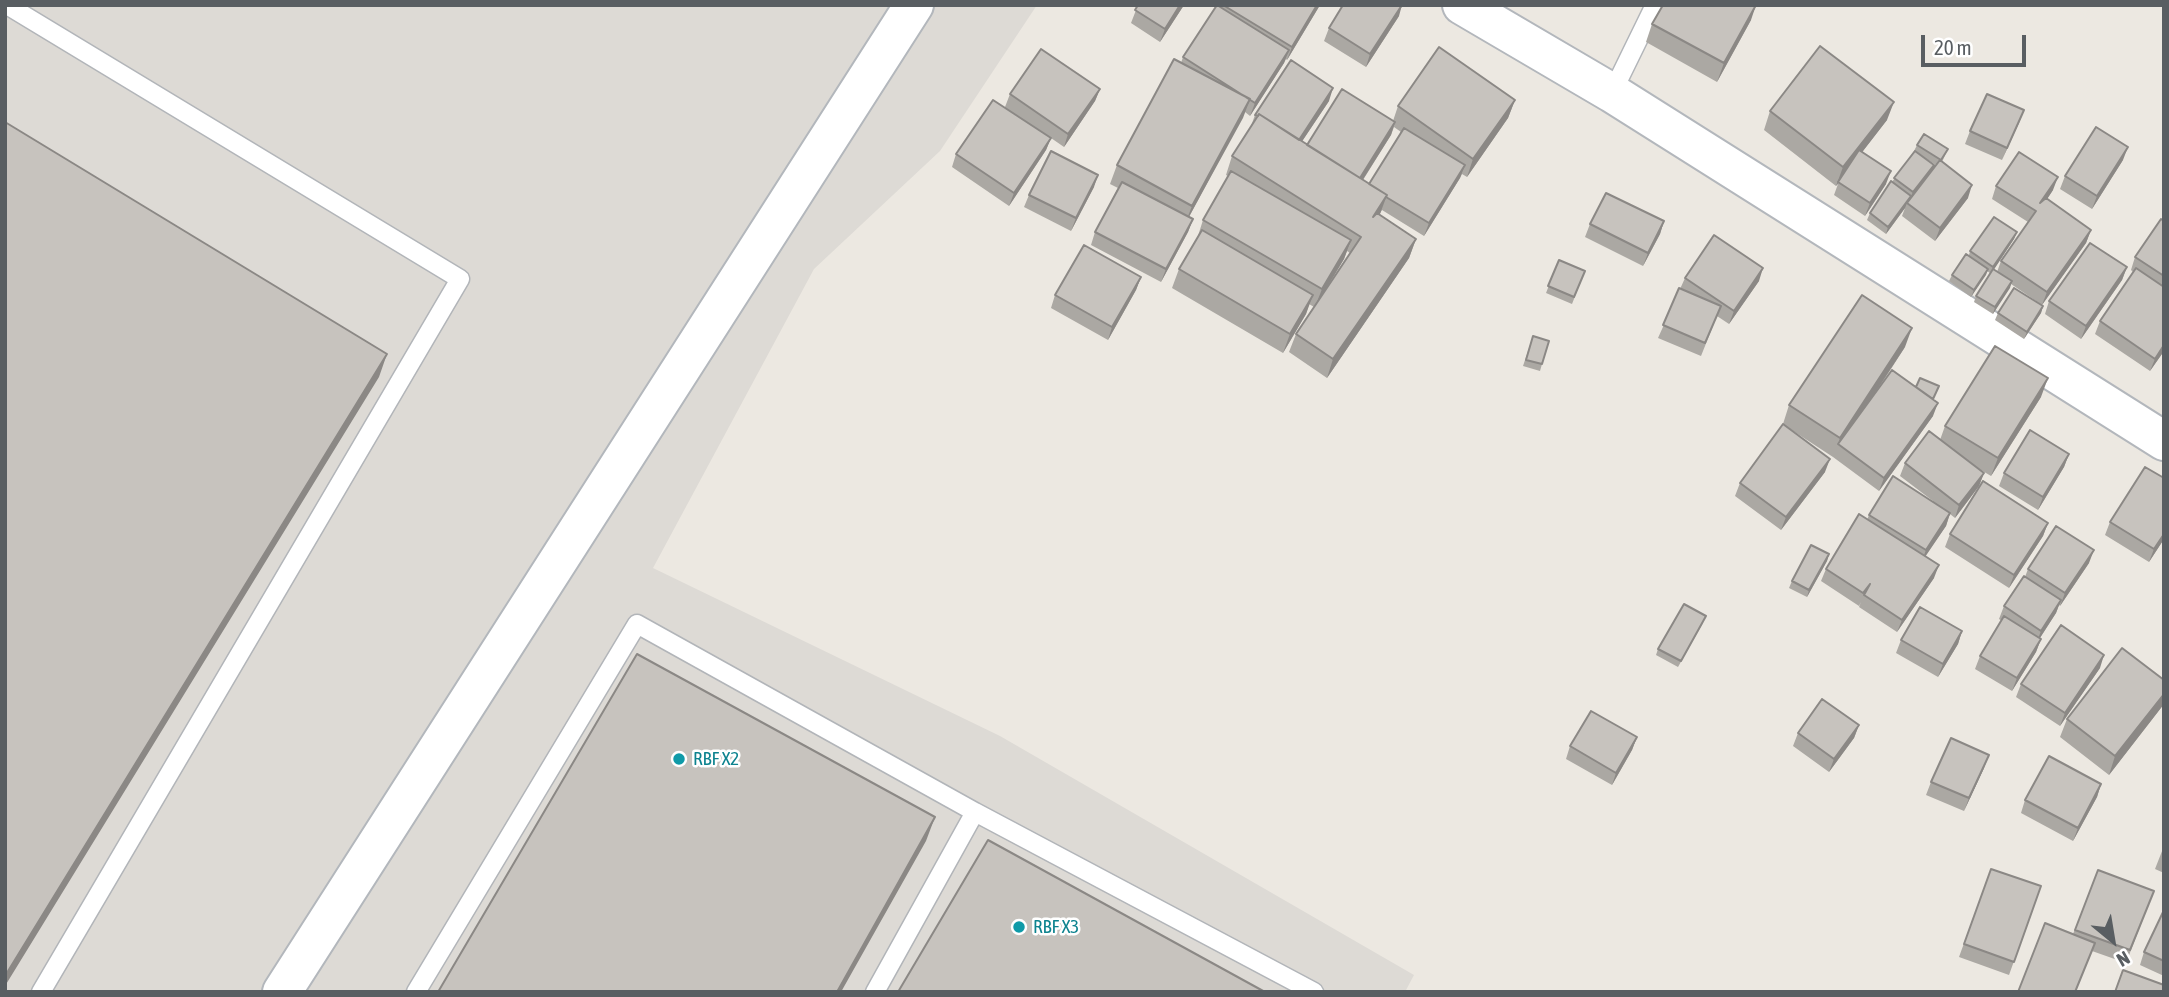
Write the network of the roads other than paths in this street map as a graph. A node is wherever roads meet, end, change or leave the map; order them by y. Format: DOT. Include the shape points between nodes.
graph roads {
  1 [pos="7,5"];
  2 [pos="914,5"];
  3 [pos="1462,5"];
  4 [pos="1655,5"];
  5 [pos="1612,93"];
  6 [pos="2164,441"];
  7 [pos="975,812"];
  8 [pos="41,992"];
  9 [pos="282,992"];
  10 [pos="416,992"];
  11 [pos="875,992"];
  12 [pos="1314,992"];
  1 -- 8 [label="lane" via="460,279"];
  2 -- 9 [label="street"];
  3 -- 5 [label="street"];
  4 -- 5 [label="lane"];
  5 -- 6 [label="street"];
  7 -- 10 [label="lane" via="637,624"];
  7 -- 11 [label="lane"];
  7 -- 12 [label="lane"];
}
